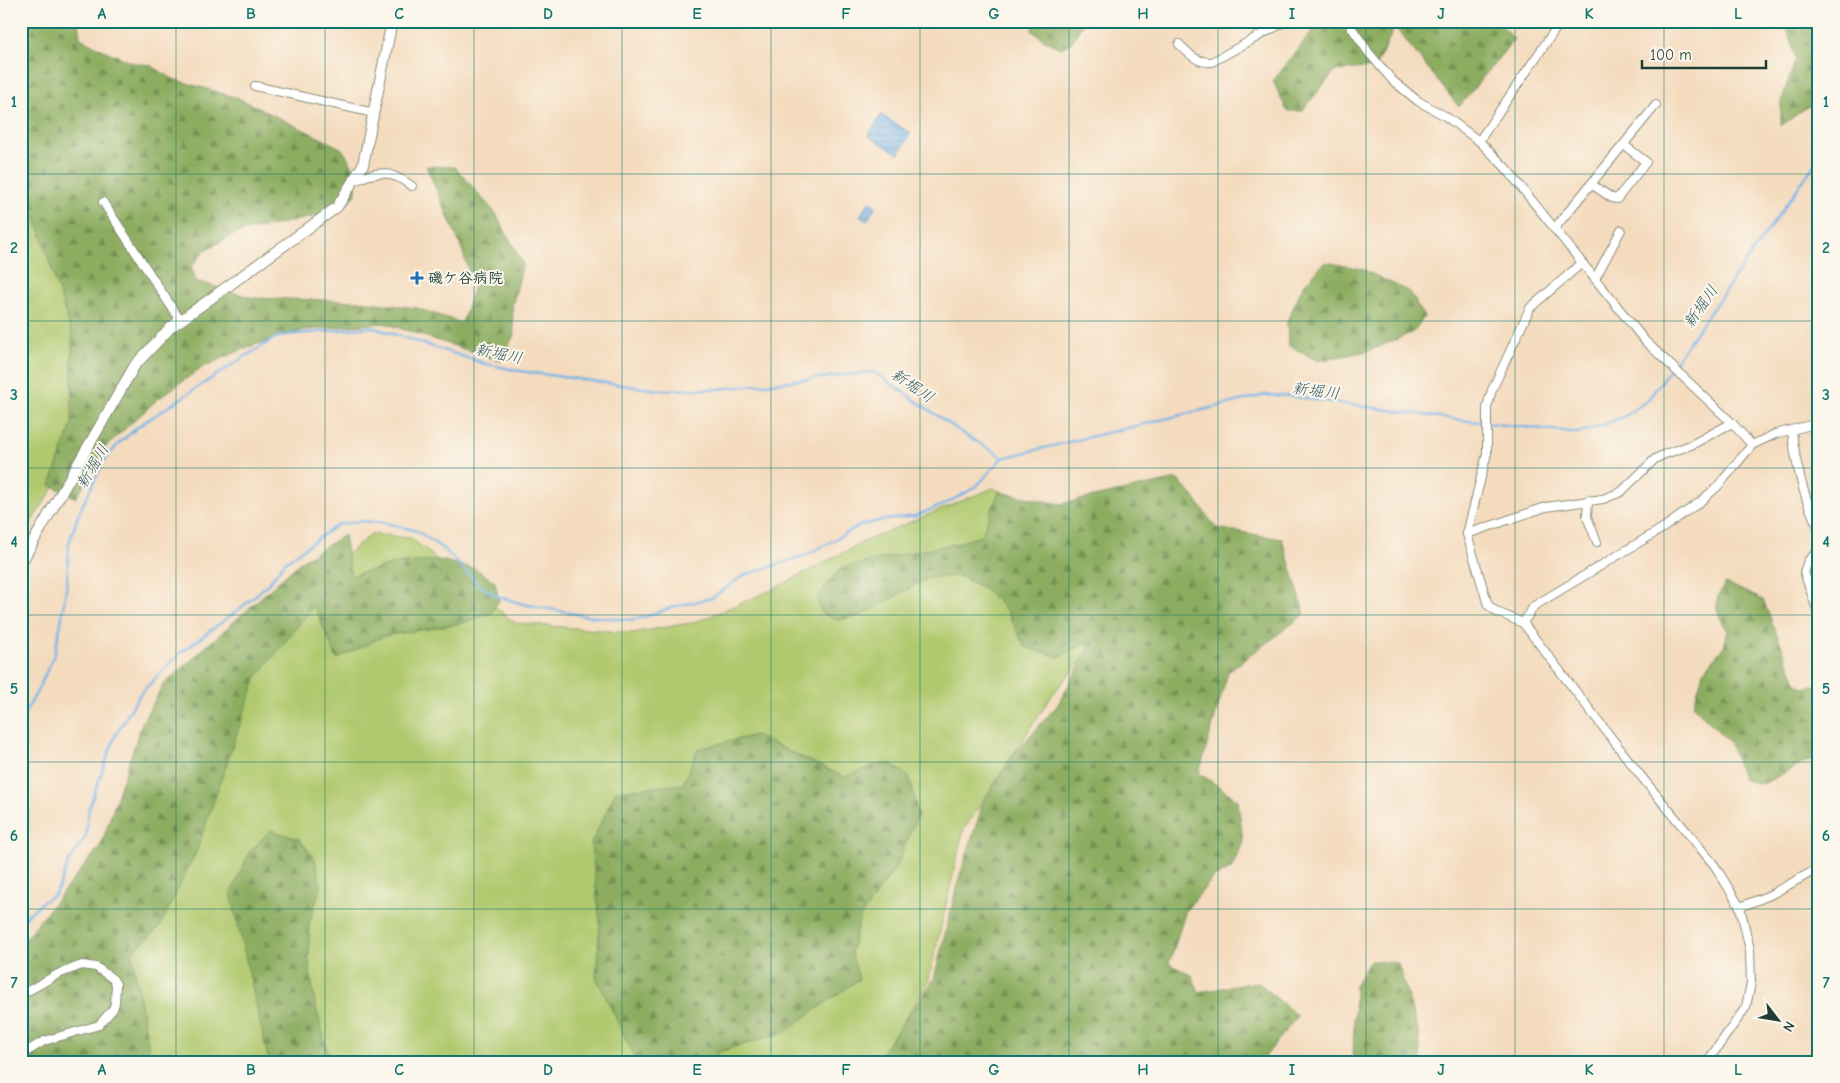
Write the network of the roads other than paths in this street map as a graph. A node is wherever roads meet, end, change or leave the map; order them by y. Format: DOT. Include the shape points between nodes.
graph roads {
  1 [pos="392,21"];
  2 [pos="1286,21"];
  3 [pos="1347,21"];
  4 [pos="1561,21"];
  5 [pos="1179,44"];
  6 [pos="255,86"];
  7 [pos="1656,105"];
  8 [pos="374,113"];
  9 [pos="1479,141"];
  10 [pos="1624,144"];
  11 [pos="354,181"];
  12 [pos="1591,184"];
  13 [pos="412,186"];
  14 [pos="103,202"];
  15 [pos="1554,228"];
  16 [pos="1621,230"];
  17 [pos="1582,263"];
  18 [pos="1595,278"];
  19 [pos="180,320"];
  20 [pos="1732,423"];
  21 [pos="1819,423"];
  22 [pos="1792,431"];
  23 [pos="1752,445"];
  24 [pos="1588,500"];
  25 [pos="1819,528"];
  26 [pos="1467,534"];
  27 [pos="1597,542"];
  28 [pos="1819,550"];
  29 [pos="21,563"];
  30 [pos="1819,615"];
  31 [pos="1523,623"];
  32 [pos="1819,868"];
  33 [pos="1740,907"];
  34 [pos="21,995"];
  35 [pos="21,1055"];
  36 [pos="1707,1062"];
  1 -- 8 [label="street"];
  2 -- 5 [label="street" via="1212,62 1203,63"];
  3 -- 9 [label="street" via="1393,81"];
  4 -- 9 [label="street"];
  6 -- 8 [label="street"];
  7 -- 10 [label="street"];
  8 -- 11 [label="street" via="363,165"];
  9 -- 15 [label="street" via="1505,167"];
  10 -- 12 [label="street"];
  10 -- 12 [label="street" via="1646,162 1617,199"];
  11 -- 13 [label="street" via="368,174 385,173"];
  11 -- 19 [label="street" via="336,206"];
  12 -- 15 [label="street"];
  14 -- 19 [label="street"];
  15 -- 17 [label="street"];
  16 -- 18 [label="street"];
  17 -- 18 [label="street"];
  17 -- 26 [label="street" via="1530,308 1492,390 1486,453"];
  18 -- 20 [label="street" via="1645,341"];
  19 -- 29 [label="street" via="135,365"];
  20 -- 23 [label="street"];
  20 -- 24 [label="street" via="1691,445 1655,459 1621,492"];
  21 -- 22 [label="street"];
  22 -- 23 [label="street"];
  22 -- 25 [label="street" via="1810,513"];
  23 -- 31 [label="street" via="1700,502 1534,606"];
  24 -- 26 [label="street" via="1546,507"];
  24 -- 27 [label="street" via="1588,517"];
  26 -- 31 [label="street" via="1488,605"];
  28 -- 30 [label="street" via="1808,561 1804,572"];
  31 -- 33 [label="street" via="1715,866"];
  32 -- 33 [label="street"];
  33 -- 36 [label="street" via="1750,950 1751,983 1746,1007"];
  34 -- 35 [label="street" via="58,974 82,965 96,967 113,978 116,984 113,1009 99,1025 44,1041"];
}
